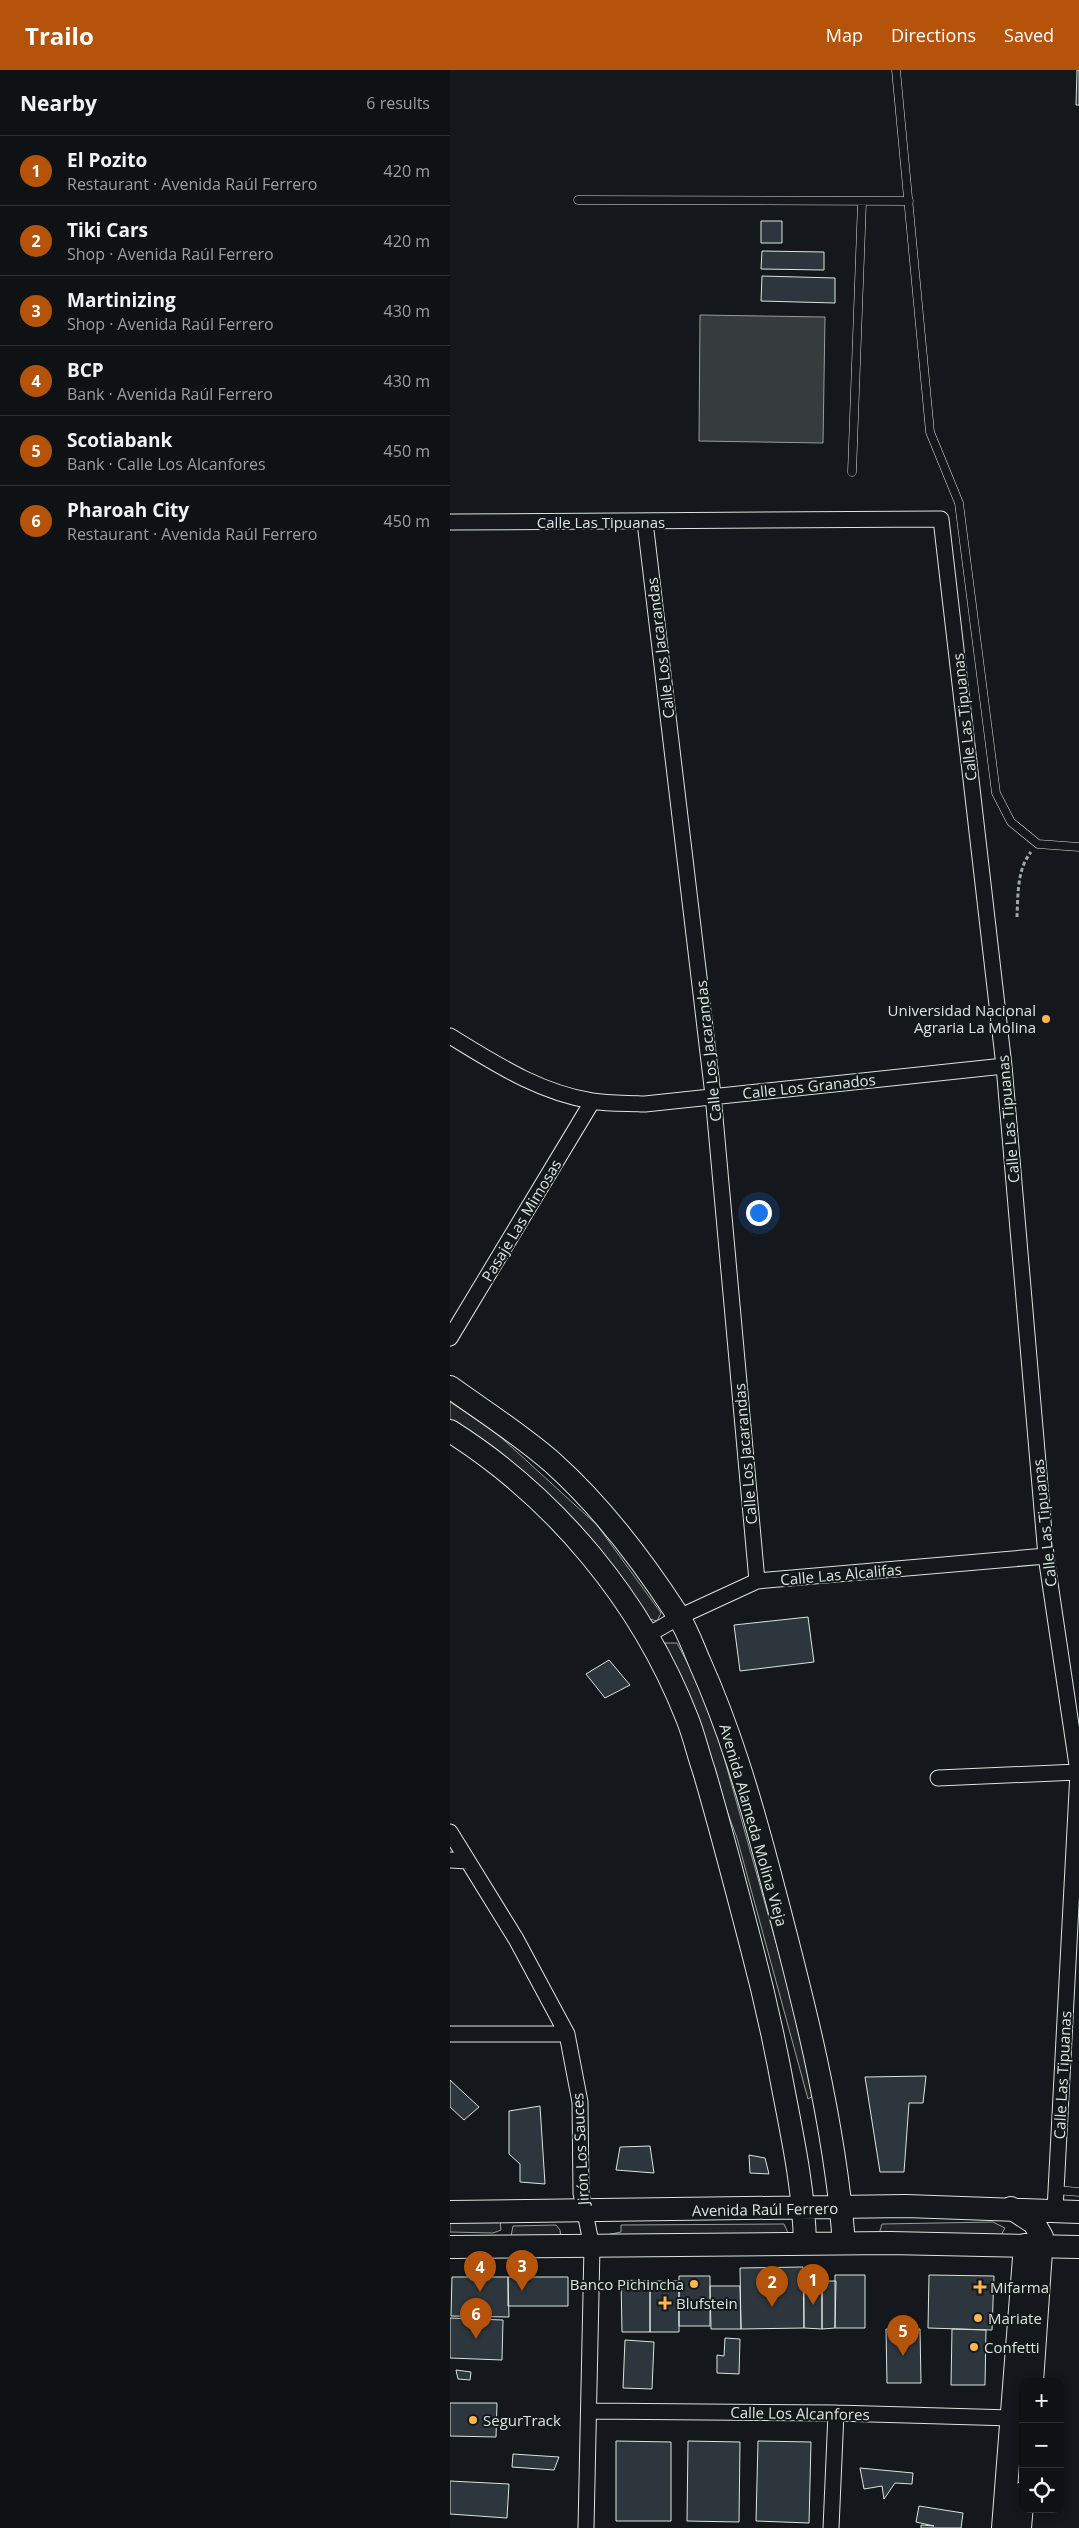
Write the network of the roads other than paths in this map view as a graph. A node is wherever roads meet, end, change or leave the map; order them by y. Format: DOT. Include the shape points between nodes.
graph roads {
  1 [pos="896,70"];
  2 [pos="578,200"];
  3 [pos="909,201"];
  4 [pos="862,202"];
  5 [pos="852,472"];
  6 [pos="450,522"];
  7 [pos="645,522"];
  8 [pos="1079,847"];
  9 [pos="450,1036"];
  10 [pos="1004,1066"];
  11 [pos="713,1095"];
  12 [pos="592,1102"];
  13 [pos="450,1338"];
  14 [pos="450,1388"];
  15 [pos="450,1432"];
  16 [pos="1046,1556"];
  17 [pos="757,1581"];
  18 [pos="679,1617"];
  19 [pos="648,1635"];
  20 [pos="1078,1772"];
  21 [pos="938,1778"];
  22 [pos="450,1832"];
  23 [pos="450,1860"];
  24 [pos="468,1862"];
  25 [pos="450,2034"];
  26 [pos="567,2034"];
  27 [pos="826,2109"];
  28 [pos="788,2114"];
  29 [pos="1079,2192"];
  30 [pos="1056,2200"];
  31 [pos="906,2206"];
  32 [pos="841,2207"];
  33 [pos="1010,2208"];
  34 [pos="804,2209"];
  35 [pos="507,2210"];
  36 [pos="584,2211"];
  37 [pos="450,2212"];
  38 [pos="1079,2212"];
  39 [pos="844,2243"];
  40 [pos="890,2243"];
  41 [pos="804,2244"];
  42 [pos="503,2245"];
  43 [pos="1034,2245"];
  44 [pos="592,2246"];
  45 [pos="450,2247"];
  46 [pos="1079,2247"];
  47 [pos="1032,2378"];
  48 [pos="589,2411"];
  49 [pos="836,2413"];
  50 [pos="1012,2418"];
  51 [pos="1021,2513"];
  52 [pos="586,2528"];
  53 [pos="831,2528"];
  54 [pos="1003,2528"];
  55 [pos="1020,2528"];
  1 -- 3 [label="lane"];
  2 -- 4 [label="lane"];
  3 -- 4 [label="lane"];
  3 -- 8 [label="lane" via="930,432 959,503 996,793 1012,822 1038,844"];
  4 -- 5 [label="lane"];
  6 -- 7 [label="street, Calle Las Tipuanas"];
  7 -- 10 [label="street, Calle Las Tipuanas" via="941,518"];
  7 -- 11 [label="street, Calle Los Jacarandas"];
  9 -- 12 [label="street, Calle Los Granados" via="508,1072 543,1089"];
  10 -- 11 [label="street, Calle Los Granados"];
  10 -- 16 [label="street, Calle Las Tipuanas"];
  11 -- 12 [label="street, Calle Los Granados" via="645,1104"];
  11 -- 17 [label="street, Calle Los Jacarandas"];
  12 -- 13 [label="street, Pasaje Las Mimosas"];
  14 -- 18 [label="street, Avenida Alameda Molina Vieja" via="553,1464 600,1511"];
  15 -- 19 [label="street" via="479,1450 543,1506 617,1588"];
  16 -- 17 [label="street, Calle Las Alcalifas"];
  16 -- 20 [label="street, Calle Las Tipuanas"];
  17 -- 18 [label="street, Calle Las Alcalifas"];
  18 -- 19 [label="street, Calle Las Alcalifas"];
  18 -- 27 [label="street, Avenida Alameda Molina Vieja" via="720,1707 749,1795 804,2002"];
  19 -- 28 [label="street" via="688,1718 714,1805 767,2008"];
  20 -- 21 [label="street"];
  20 -- 30 [label="street, Calle Las Tipuanas"];
  22 -- 24 [label="street, Jirón Los Sauces"];
  23 -- 24 [label="street"];
  24 -- 26 [label="street, Jirón Los Sauces" via="516,1939"];
  25 -- 26 [label="street"];
  26 -- 36 [label="street, Jirón Los Sauces" via="580,2102 580,2178"];
  27 -- 28 [label="street"];
  27 -- 32 [label="street, Avenida Alameda Molina Vieja"];
  28 -- 34 [label="street"];
  29 -- 30 [label="lane"];
  30 -- 33 [label="street, Avenida Raúl Ferrero"];
  30 -- 38 [label="street, Avenida Raúl Ferrero"];
  31 -- 32 [label="street, Avenida Raúl Ferrero"];
  31 -- 33 [label="street, Avenida Raúl Ferrero"];
  31 -- 40 [label="street" via="881,2213 872,2224 878,2238"];
  32 -- 34 [label="street, Avenida Raúl Ferrero"];
  32 -- 39 [label="street, Avenida Alameda Molina Vieja"];
  33 -- 43 [label="street" via="1034,2223 1042,2237"];
  34 -- 36 [label="street, Avenida Raúl Ferrero"];
  34 -- 41 [label="street"];
  35 -- 36 [label="street, Avenida Raúl Ferrero"];
  35 -- 37 [label="street, Avenida Raúl Ferrero"];
  35 -- 42 [label="street"];
  36 -- 44 [label="street, Jirón Los Sauces"];
  39 -- 40 [label="street"];
  39 -- 41 [label="street"];
  40 -- 43 [label="street"];
  41 -- 44 [label="street"];
  42 -- 44 [label="street"];
  42 -- 45 [label="street"];
  43 -- 46 [label="street"];
  43 -- 47 [label="street"];
  43 -- 50 [label="street"];
  44 -- 48 [label="street, Jirón Los Sauces"];
  48 -- 49 [label="street, Calle Los Alcanfores"];
  48 -- 52 [label="street, Jirón Los Sauces"];
  49 -- 50 [label="street, Calle Los Alcanfores"];
  49 -- 53 [label="street"];
  50 -- 54 [label="street"];
  51 -- 55 [label="street"];
}
